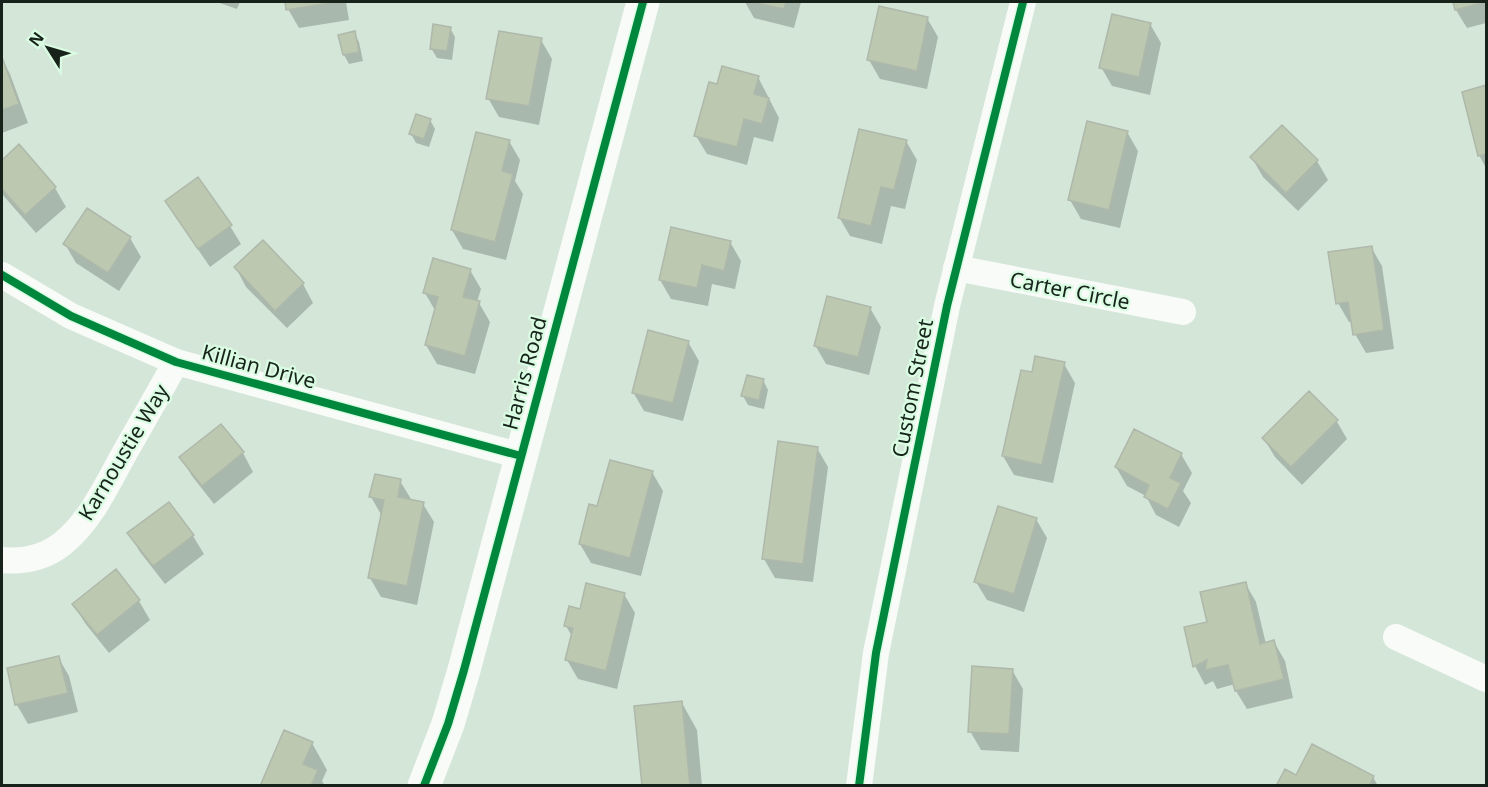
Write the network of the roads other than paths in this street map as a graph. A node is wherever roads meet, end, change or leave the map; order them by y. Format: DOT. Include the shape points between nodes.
graph roads {
  1 [pos="643,2"];
  2 [pos="1023,2"];
  3 [pos="957,268"];
  4 [pos="2,275"];
  5 [pos="1184,312"];
  6 [pos="176,362"];
  7 [pos="521,456"];
  8 [pos="2,560"];
  9 [pos="1396,637"];
  10 [pos="1486,679"];
  11 [pos="424,786"];
  12 [pos="859,786"];
  1 -- 7 [label="street, Harris Road"];
  2 -- 3 [label="street, Custom Street"];
  3 -- 5 [label="street, Carter Circle"];
  3 -- 12 [label="street, Custom Street" via="876,653"];
  4 -- 6 [label="street, Killian Drive" via="71,316"];
  6 -- 7 [label="street, Killian Drive"];
  6 -- 8 [label="street, Karnoustie Way" via="102,495 74,533 49,553 34,559"];
  7 -- 11 [label="street, Harris Road" via="464,670"];
  9 -- 10 [label="street"];
}
